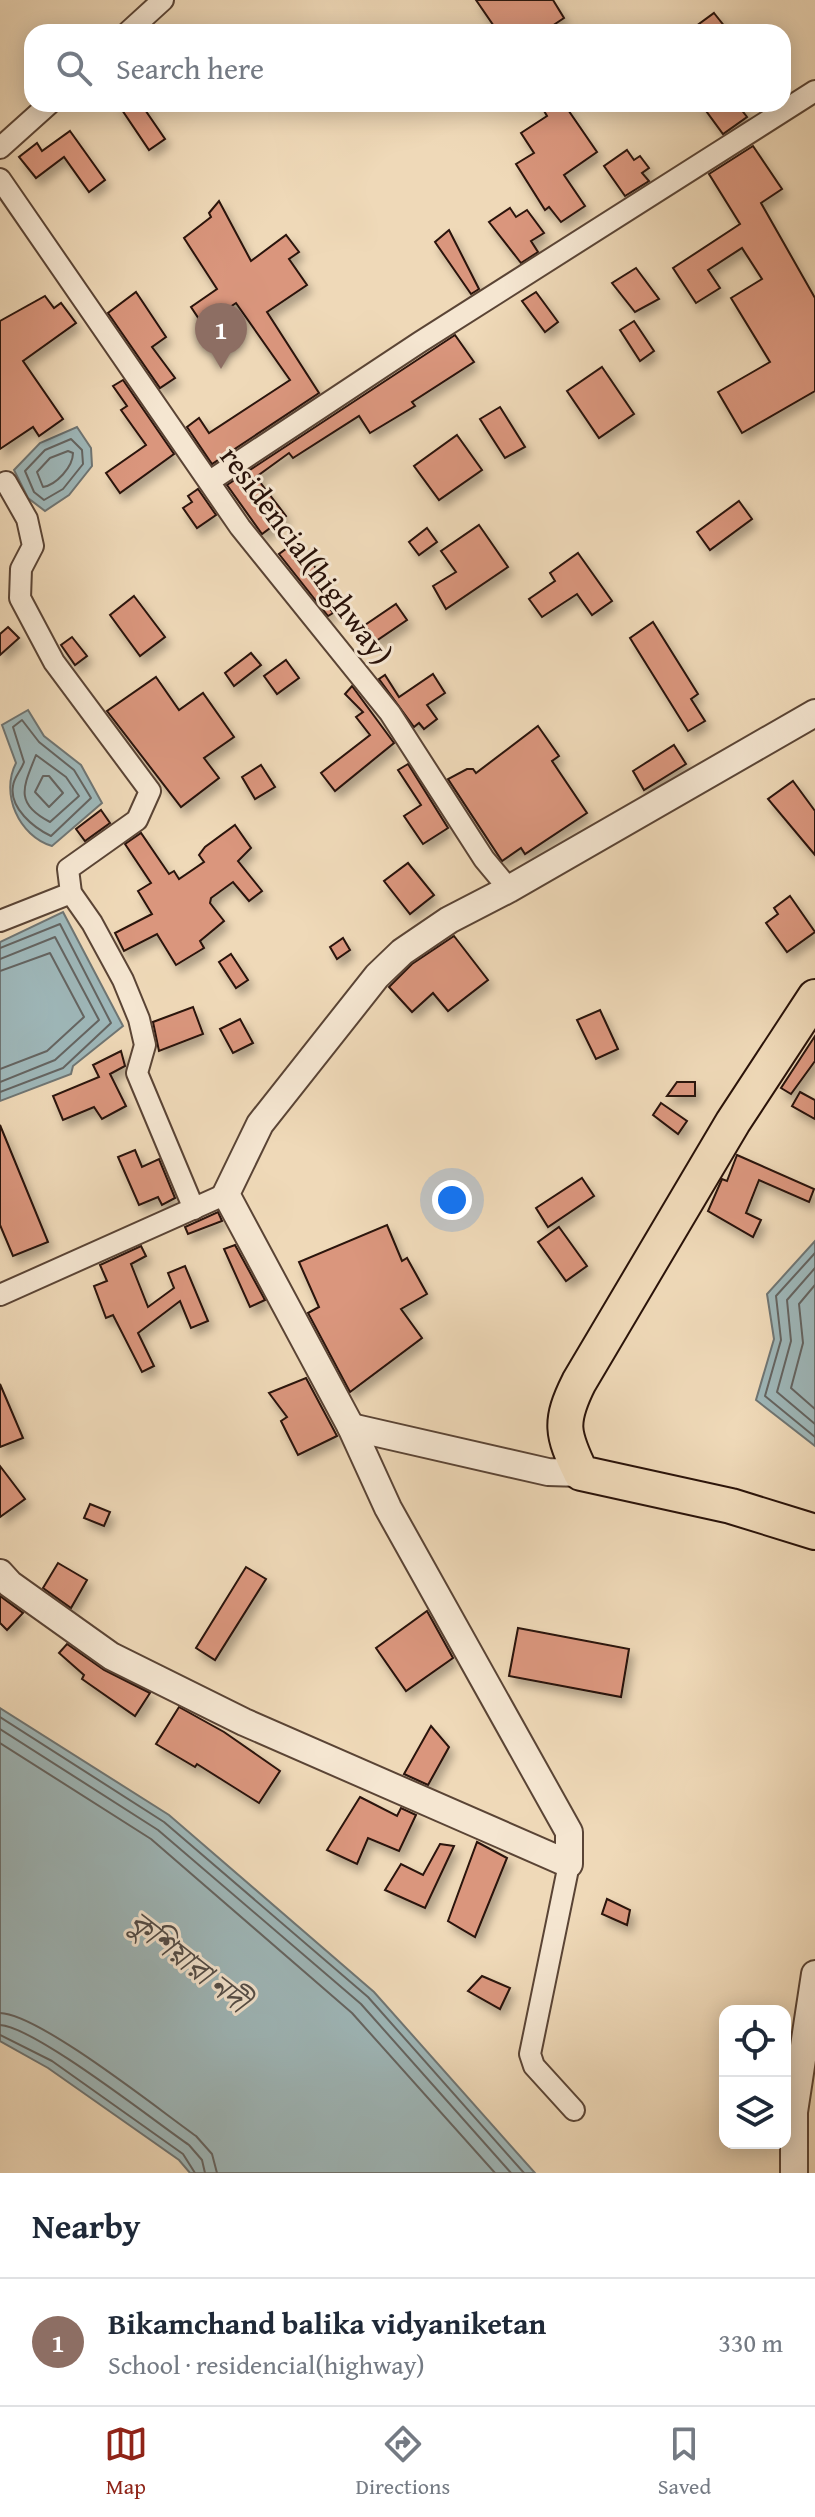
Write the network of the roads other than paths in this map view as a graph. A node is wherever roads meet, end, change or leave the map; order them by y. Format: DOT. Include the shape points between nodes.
graph roads {
  1 [pos="163,0"];
  2 [pos="137,24"];
  3 [pos="815,91"];
  4 [pos="791,106"];
  5 [pos="40,112"];
  6 [pos="782,112"];
  7 [pos="0,148"];
  8 [pos="0,179"];
  9 [pos="210,481"];
  10 [pos="6,482"];
  11 [pos="815,713"];
  12 [pos="509,889"];
  13 [pos="71,893"];
  14 [pos="0,921"];
  15 [pos="815,997"];
  16 [pos="226,1194"];
  17 [pos="194,1209"];
  18 [pos="0,1295"];
  19 [pos="351,1427"];
  20 [pos="581,1473"];
  21 [pos="815,1532"];
  22 [pos="0,1573"];
  23 [pos="569,1864"];
  24 [pos="815,1974"];
  25 [pos="574,2110"];
  26 [pos="794,2173"];
  1 -- 2 [label="street"];
  3 -- 4 [label="street"];
  5 -- 7 [label="street"];
  6 -- 9 [label="street"];
  8 -- 9 [label="street, residencial(highway)"];
  9 -- 12 [label="street, residencial(highway)" via="240,527 390,713"];
  10 -- 13 [label="street" via="27,519 33,546 21,569 20,598 54,662 150,791 137,820 68,869"];
  11 -- 12 [label="street"];
  12 -- 16 [label="street" via="449,920 377,976 260,1124"];
  13 -- 14 [label="street"];
  13 -- 17 [label="street" via="123,980 139,1019 145,1045 137,1073"];
  15 -- 20 [label="highway" via="733,1122 567,1405 565,1439"];
  16 -- 17 [label="street"];
  16 -- 19 [label="street"];
  17 -- 18 [label="street"];
  19 -- 20 [label="street" via="548,1472"];
  19 -- 23 [label="street" via="388,1508 569,1832"];
  20 -- 21 [label="highway" via="731,1506"];
  22 -- 23 [label="street" via="111,1656 244,1722"];
  23 -- 25 [label="street" via="530,2054 534,2066"];
  24 -- 26 [label="street" via="794,2112"];
}
